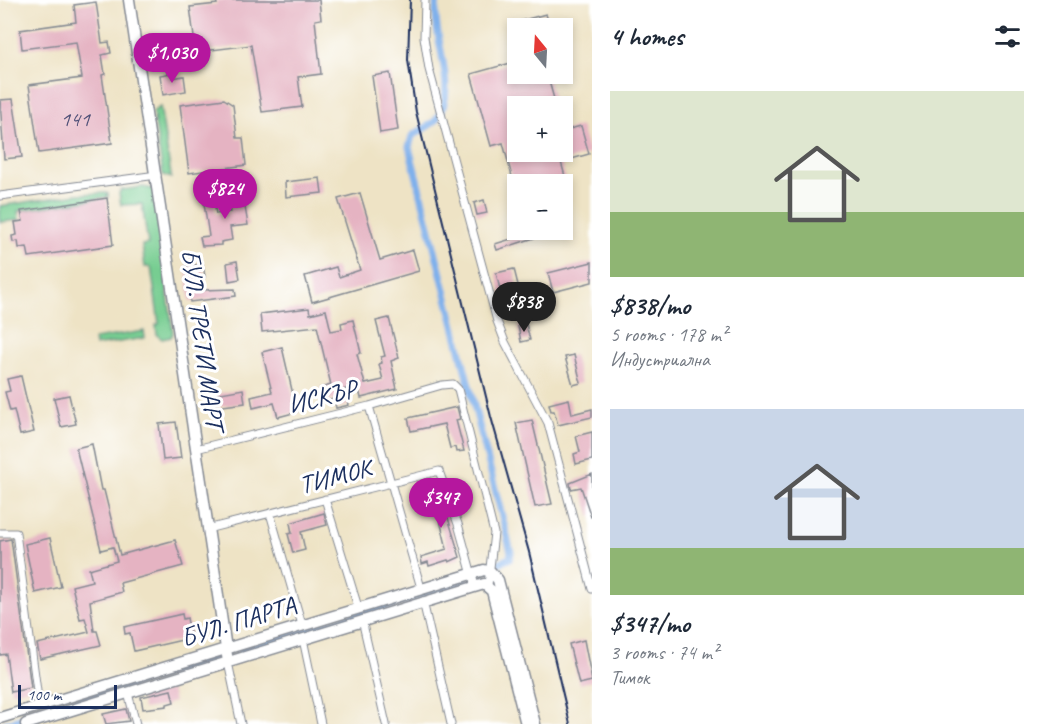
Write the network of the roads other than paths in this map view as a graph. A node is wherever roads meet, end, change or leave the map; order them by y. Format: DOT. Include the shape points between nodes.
graph roads {
  1 [pos="129,0"];
  2 [pos="425,0"];
  3 [pos="157,175"];
  4 [pos="0,196"];
  5 [pos="369,406"];
  6 [pos="196,449"];
  7 [pos="392,483"];
  8 [pos="325,499"];
  9 [pos="270,513"];
  10 [pos="207,529"];
  11 [pos="0,533"];
  12 [pos="490,571"];
  13 [pos="471,573"];
  14 [pos="488,585"];
  15 [pos="474,586"];
  16 [pos="421,588"];
  17 [pos="592,589"];
  18 [pos="423,602"];
  19 [pos="358,607"];
  20 [pos="362,620"];
  21 [pos="302,625"];
  22 [pos="303,639"];
  23 [pos="226,648"];
  24 [pos="228,662"];
  25 [pos="128,693"];
  26 [pos="39,706"];
  27 [pos="0,718"];
  28 [pos="46,721"];
  29 [pos="26,724"];
  30 [pos="136,724"];
  31 [pos="241,724"];
  32 [pos="321,724"];
  33 [pos="386,724"];
  34 [pos="451,724"];
  35 [pos="526,724"];
  36 [pos="535,724"];
  1 -- 3 [label="main road, БУЛ. ТРЕТИ МАРТ"];
  2 -- 17 [label="street" via="425,48 497,321 548,423"];
  3 -- 4 [label="street"];
  3 -- 6 [label="main road, БУЛ. ТРЕТИ МАРТ"];
  5 -- 6 [label="street, ИСКЪР"];
  5 -- 7 [label="street"];
  5 -- 12 [label="street, ИСКЪР" via="442,385 456,386 494,533"];
  6 -- 10 [label="main road, БУЛ. ТРЕТИ МАРТ"];
  7 -- 8 [label="street, ТИМОК"];
  7 -- 13 [label="street, ТИМОК" via="441,473"];
  7 -- 16 [label="street"];
  8 -- 9 [label="street, ТИМОК"];
  8 -- 19 [label="street"];
  9 -- 10 [label="street, ТИМОК"];
  9 -- 21 [label="street"];
  10 -- 23 [label="main road, БУЛ. ТРЕТИ МАРТ"];
  11 -- 26 [label="street" via="16,533"];
  12 -- 13 [label="main road, БУЛ. ПАРТА"];
  12 -- 14 [label="street"];
  12 -- 36 [label="main road" via="498,580"];
  13 -- 15 [label="street"];
  13 -- 16 [label="main road, БУЛ. ПАРТА"];
  14 -- 15 [label="main road, БУЛ. ПАРТА"];
  14 -- 35 [label="main road"];
  15 -- 18 [label="main road, БУЛ. ПАРТА"];
  16 -- 19 [label="main road, БУЛ. ПАРТА"];
  18 -- 20 [label="main road, БУЛ. ПАРТА"];
  18 -- 34 [label="street"];
  19 -- 21 [label="main road, БУЛ. ПАРТА"];
  20 -- 22 [label="main road, БУЛ. ПАРТА"];
  20 -- 33 [label="street"];
  21 -- 23 [label="main road, БУЛ. ПАРТА"];
  22 -- 24 [label="main road, БУЛ. ПАРТА"];
  22 -- 32 [label="street"];
  23 -- 24 [label="main road, БУЛ. ТРЕТИ МАРТ"];
  23 -- 26 [label="main road, БУЛ. ПАРТА"];
  24 -- 25 [label="main road, БУЛ. ПАРТА"];
  24 -- 31 [label="street"];
  25 -- 28 [label="main road, БУЛ. ПАРТА"];
  25 -- 30 [label="street"];
  26 -- 27 [label="main road, БУЛ. ПАРТА"];
  28 -- 29 [label="main road, БУЛ. ПАРТА"];
}
